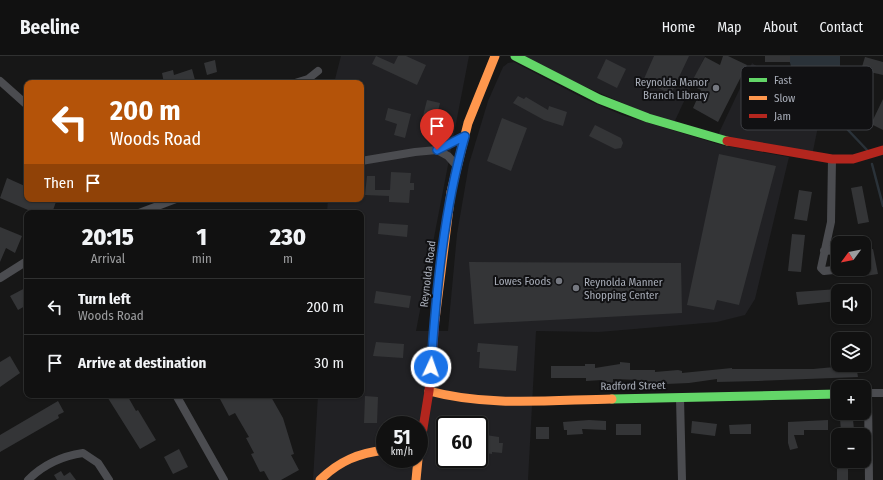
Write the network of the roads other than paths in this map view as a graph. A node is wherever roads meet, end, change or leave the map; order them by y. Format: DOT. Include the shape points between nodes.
graph roads {
  1 [pos="495,56"];
  2 [pos="515,56"];
  3 [pos="318,71"];
  4 [pos="305,80"];
  5 [pos="0,81"];
  6 [pos="24,102"];
  7 [pos="465,136"];
  8 [pos="437,150"];
  9 [pos="883,150"];
  10 [pos="832,159"];
  11 [pos="364,160"];
  12 [pos="457,166"];
  13 [pos="168,202"];
  14 [pos="147,210"];
  15 [pos="831,250"];
  16 [pos="824,251"];
  17 [pos="24,263"];
  18 [pos="831,270"];
  19 [pos="0,278"];
  20 [pos="430,391"];
  21 [pos="883,392"];
  22 [pos="871,393"];
  23 [pos="831,394"];
  24 [pos="178,398"];
  25 [pos="680,398"];
  26 [pos="425,416"];
  27 [pos="867,420"];
  28 [pos="376,451"];
  29 [pos="417,468"];
  30 [pos="28,480"];
  31 [pos="109,480"];
  32 [pos="224,480"];
  33 [pos="320,480"];
  34 [pos="416,480"];
  35 [pos="682,480"];
  36 [pos="869,480"];
  1 -- 7 [label="street, Reynolda Road"];
  2 -- 10 [label="street" via="599,99 648,118 716,139"];
  3 -- 4 [label="street"];
  5 -- 6 [label="street"];
  7 -- 8 [label="street"];
  7 -- 12 [label="street, Reynolda Road"];
  8 -- 11 [label="street"];
  8 -- 12 [label="street" via="448,156"];
  9 -- 10 [label="street" via="853,159"];
  10 -- 16 [label="street" via="831,222"];
  12 -- 20 [label="street, Reynolda Road" via="446,228 433,337"];
  13 -- 14 [label="street"];
  15 -- 16 [label="street"];
  16 -- 18 [label="street" via="822,270"];
  17 -- 19 [label="street"];
  20 -- 25 [label="street, Radford Street" via="451,397 517,401"];
  20 -- 26 [label="street, Reynolda Road"];
  21 -- 22 [label="street"];
  23 -- 25 [label="street, Radford Street"];
  24 -- 32 [label="street"];
  25 -- 35 [label="street"];
  27 -- 36 [label="street"];
  28 -- 33 [label="street" via="344,460"];
  29 -- 34 [label="street"];
  30 -- 31 [label="street" via="37,470 67,455 83,453 98,463"];
}
